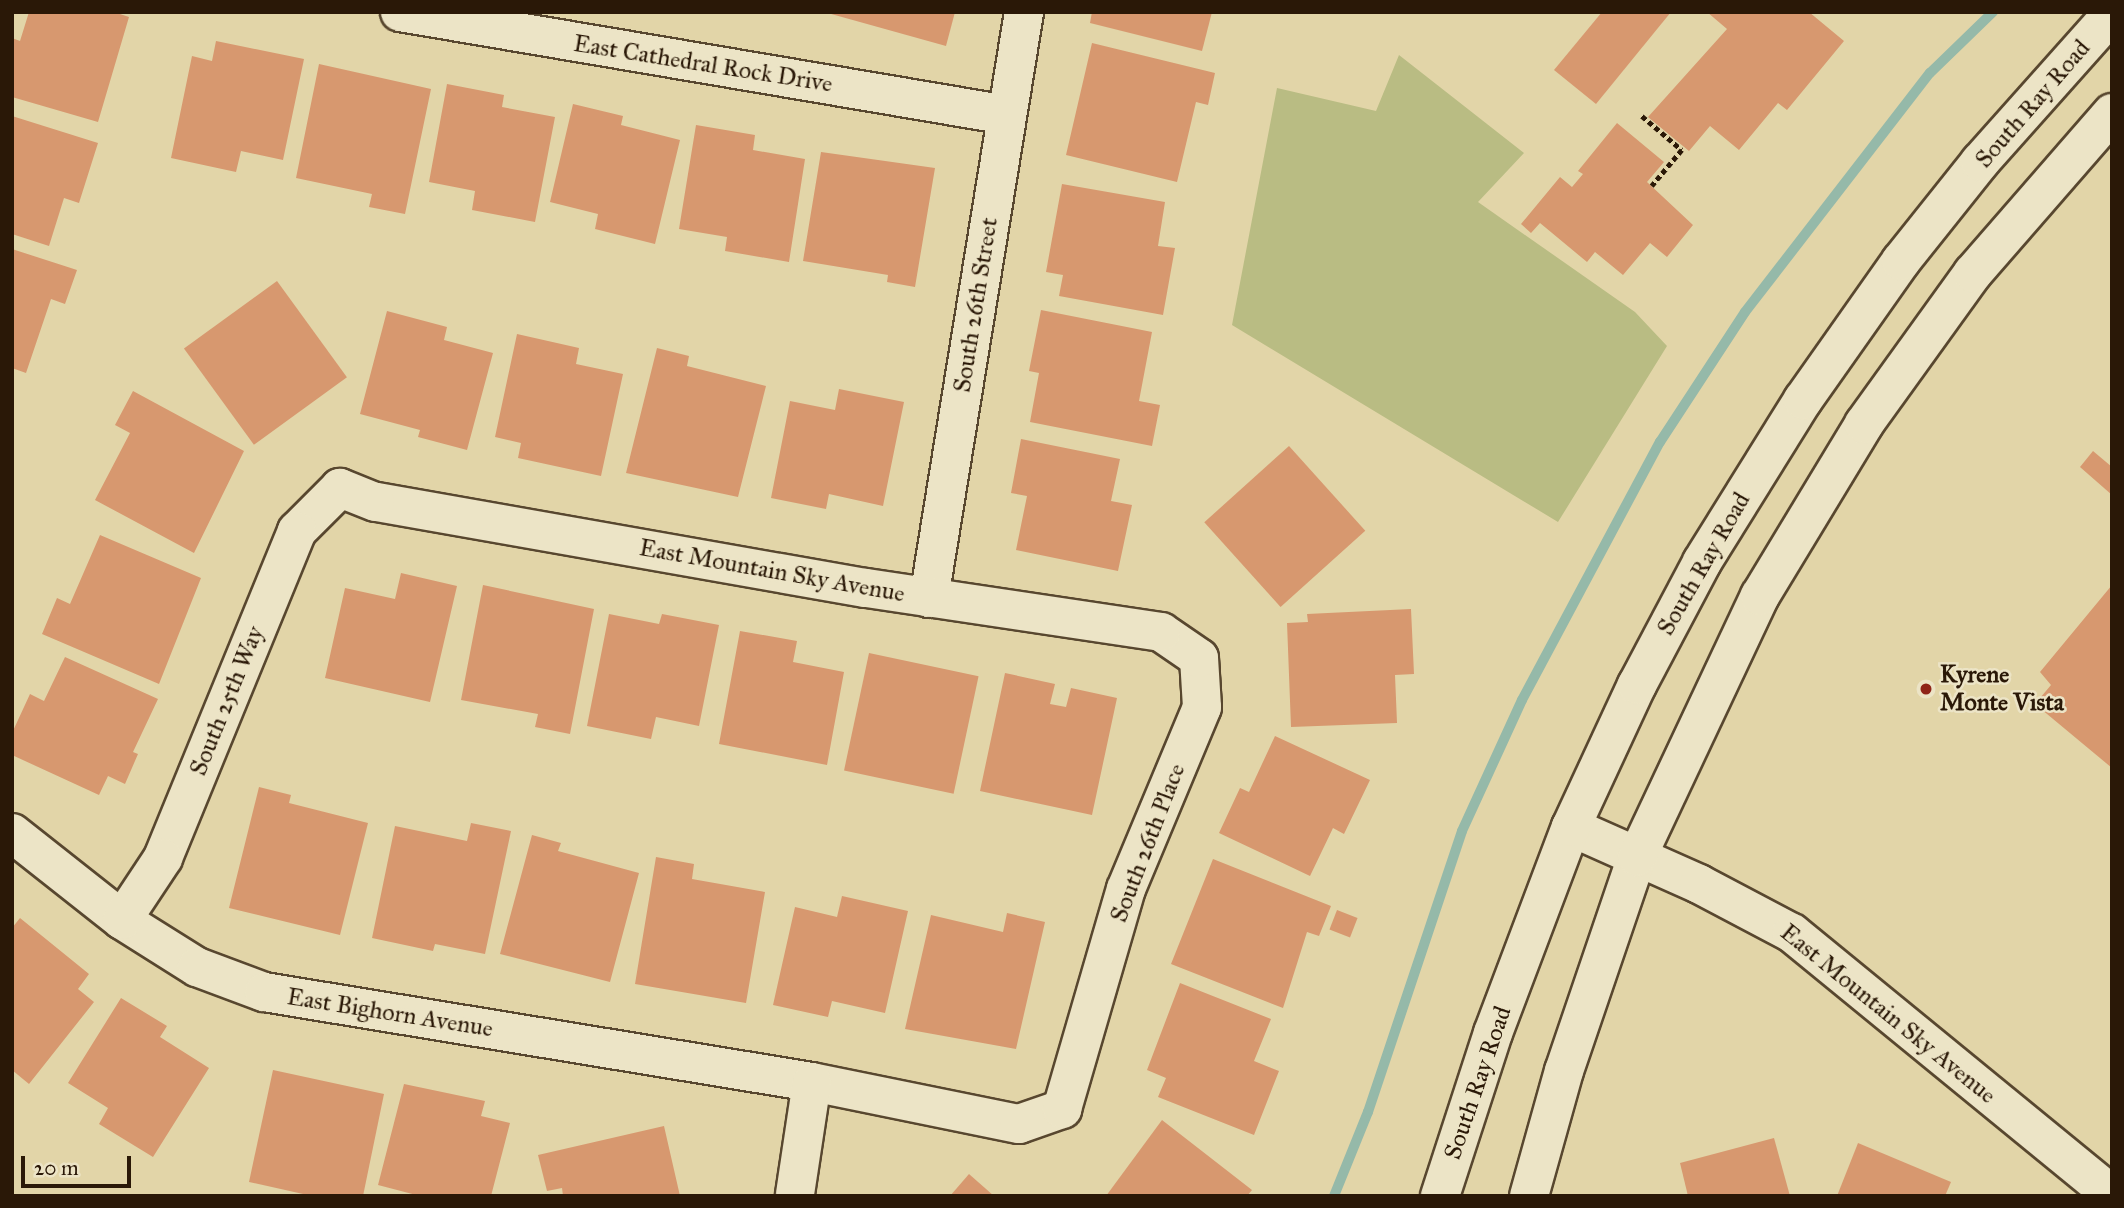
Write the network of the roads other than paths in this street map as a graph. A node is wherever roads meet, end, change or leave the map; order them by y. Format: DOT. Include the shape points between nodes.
graph roads {
  1 [pos="400,12"];
  2 [pos="1024,12"];
  3 [pos="2112,15"];
  4 [pos="2112,113"];
  5 [pos="1007,116"];
  6 [pos="340,488"];
  7 [pos="929,598"];
  8 [pos="1199,658"];
  9 [pos="1571,827"];
  10 [pos="12,833"];
  11 [pos="1637,857"];
  12 [pos="122,920"];
  13 [pos="812,1082"];
  14 [pos="1062,1109"];
  15 [pos="794,1194"];
  16 [pos="2112,1195"];
  17 [pos="1440,1196"];
  18 [pos="1529,1196"];
  1 -- 5 [label="street, East Cathedral Rock Drive"];
  2 -- 5 [label="street, South 26th Street"];
  3 -- 9 [label="street, South Ray Road" via="1941,211 1803,400 1670,621"];
  4 -- 11 [label="street" via="1973,273 1837,466 1760,596"];
  5 -- 7 [label="street, South 26th Street"];
  6 -- 7 [label="street, East Mountain Sky Avenue" via="375,502"];
  6 -- 12 [label="street, South 25th Way" via="297,531 163,858"];
  7 -- 8 [label="street, East Mountain Sky Avenue" via="1161,632"];
  8 -- 14 [label="street, South 26th Place" via="1202,707 1126,889"];
  9 -- 11 [label="street, East Mountain Sky Avenue"];
  9 -- 17 [label="street, South Ray Road" via="1493,1032"];
  10 -- 12 [label="street, East Bighorn Avenue"];
  11 -- 16 [label="street, East Mountain Sky Avenue" via="1792,933"];
  11 -- 18 [label="street" via="1564,1071"];
  12 -- 13 [label="street, East Bighorn Avenue" via="197,967 264,992"];
  13 -- 14 [label="street, East Bighorn Avenue" via="1019,1124"];
  13 -- 15 [label="street"];
}
